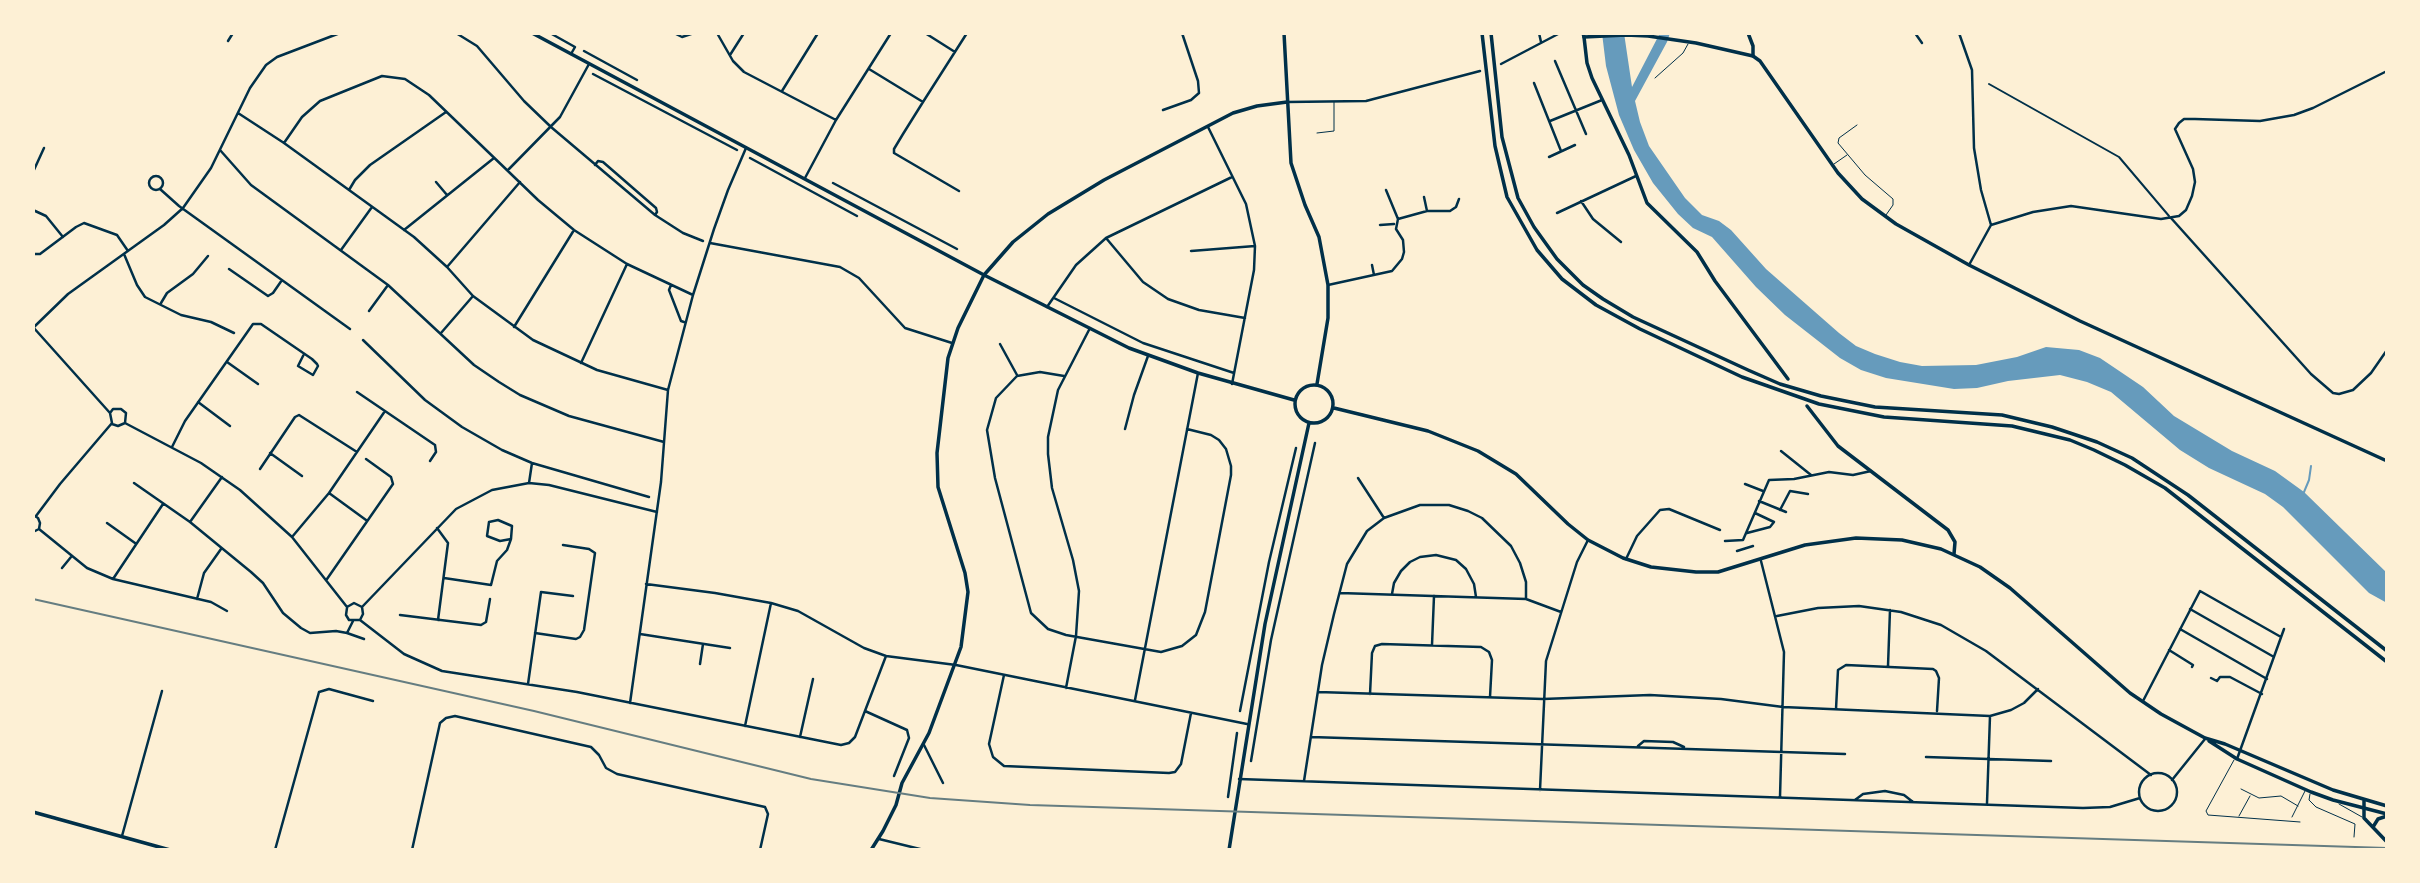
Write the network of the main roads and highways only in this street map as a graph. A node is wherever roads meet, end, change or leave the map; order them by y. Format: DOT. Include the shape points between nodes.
graph roads {
  1 [pos="533,33"];
  2 [pos="1284,33"];
  3 [pos="1482,33"];
  4 [pos="1491,33"];
  5 [pos="1748,33"];
  6 [pos="1626,34"];
  7 [pos="1583,35"];
  8 [pos="1753,56"];
  9 [pos="1287,102"];
  10 [pos="984,275"];
  11 [pos="1788,379"];
  12 [pos="1317,384"];
  13 [pos="1294,400"];
  14 [pos="1807,406"];
  15 [pos="1334,408"];
  16 [pos="1309,423"];
  17 [pos="2387,461"];
  18 [pos="1954,554"];
  19 [pos="2387,651"];
  20 [pos="2387,662"];
  21 [pos="2205,738"];
  22 [pos="2364,801"];
  23 [pos="2387,806"];
  24 [pos="2363,809"];
  25 [pos="33,812"];
  26 [pos="2387,815"];
  27 [pos="2373,828"];
  28 [pos="2387,842"];
  29 [pos="161,848"];
  30 [pos="170,850"];
  31 [pos="870,850"];
  32 [pos="1228,850"];
  1 -- 10 [label="main road"];
  2 -- 9 [label="main road"];
  3 -- 20 [label="main road" via="1502,182 1520,224 1544,259 1577,292 1616,317 1742,377 1819,404 1884,417 2012,426 2094,450 2165,488"];
  4 -- 19 [label="main road" via="1502,137 1518,198 1557,259 1616,308 1780,384 1821,396 1875,407 2002,415 2097,442 2132,458 2188,495"];
  5 -- 8 [label="main road"];
  6 -- 7 [label="main road"];
  6 -- 8 [label="main road"];
  7 -- 11 [label="main road" via="1587,63 1647,203 1697,252"];
  8 -- 17 [label="main road" via="1832,166 1885,217 2080,321"];
  9 -- 10 [label="main road" via="1243,110 1074,197 1013,242"];
  9 -- 12 [label="main road" via="1291,163 1319,237 1328,285 1328,318"];
  10 -- 13 [label="main road" via="1148,356"];
  10 -- 31 [label="main road" via="952,343 936,470 943,508 965,573 966,621 956,665 924,745"];
  12 -- 13 [label="main road" via="1301,390"];
  12 -- 15 [label="main road" via="1331,395"];
  13 -- 16 [label="main road" via="1298,414"];
  14 -- 18 [label="main road" via="1838,446 1948,530 1955,542"];
  15 -- 16 [label="main road" via="1323,420"];
  15 -- 18 [label="main road" via="1428,431 1478,451 1516,474 1588,540 1626,559 1665,569 1708,573 1805,545 1856,538 1918,542"];
  16 -- 32 [label="main road" via="1265,624"];
  18 -- 21 [label="main road" via="2010,588 2143,702"];
  21 -- 22 [label="main road"];
  21 -- 24 [label="main road" via="2305,790"];
  22 -- 23 [label="main road"];
  22 -- 24 [label="main road"];
  24 -- 26 [label="main road"];
  24 -- 27 [label="main road"];
  25 -- 29 [label="main road"];
  26 -- 27 [label="main road"];
  27 -- 28 [label="main road"];
  29 -- 30 [label="main road"];
}
